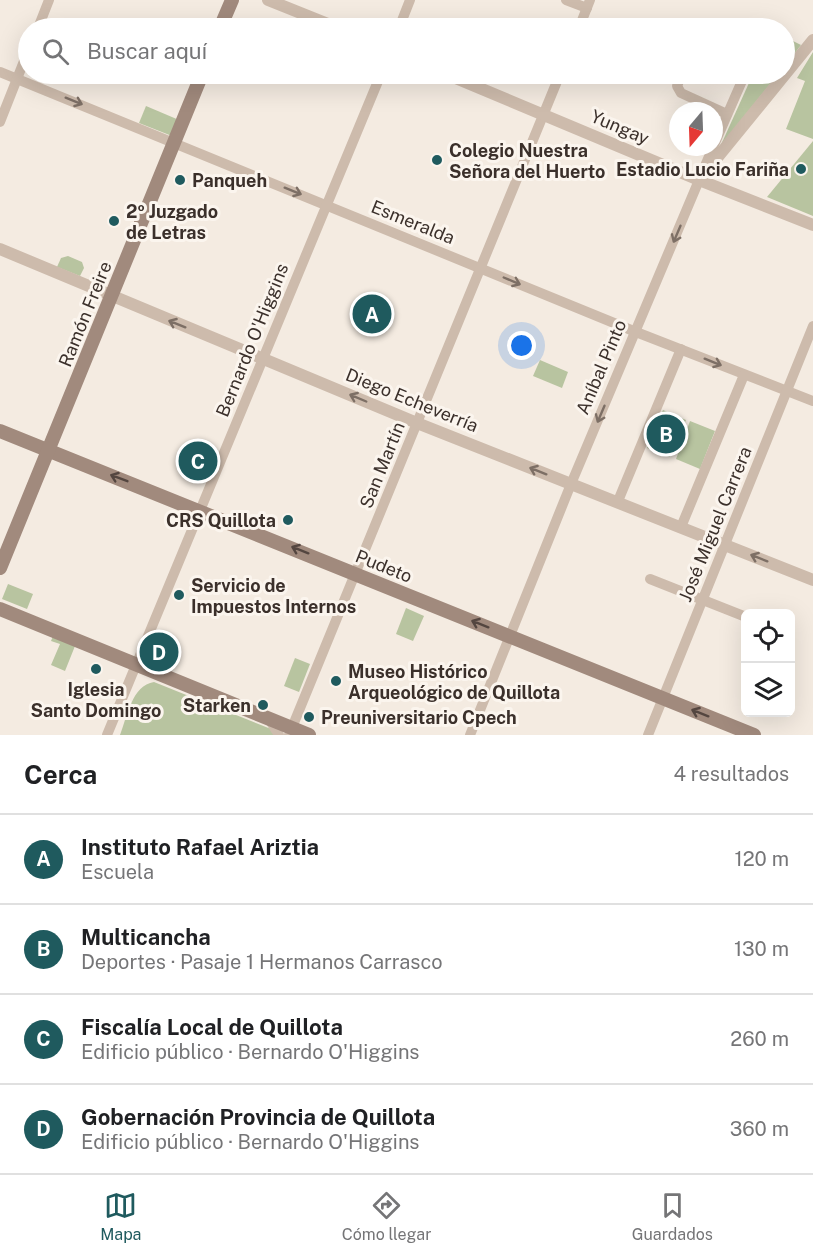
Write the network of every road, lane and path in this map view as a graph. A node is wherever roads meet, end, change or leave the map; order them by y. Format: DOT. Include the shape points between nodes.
graph roads {
  1 [pos="49,0"];
  2 [pos="232,0"];
  3 [pos="268,0"];
  4 [pos="410,0"];
  5 [pos="566,0"];
  6 [pos="589,4"];
  7 [pos="42,18"];
  8 [pos="224,18"];
  9 [pos="313,18"];
  10 [pos="403,18"];
  11 [pos="583,18"];
  12 [pos="813,40"];
  13 [pos="795,62"];
  14 [pos="0,72"];
  15 [pos="18,79"];
  16 [pos="30,84"];
  17 [pos="198,84"];
  18 [pos="377,84"];
  19 [pos="470,84"];
  20 [pos="556,84"];
  21 [pos="678,84"];
  22 [pos="740,84"];
  23 [pos="777,84"];
  24 [pos="543,114"];
  25 [pos="726,114"];
  26 [pos="723,121"];
  27 [pos="0,122"];
  28 [pos="174,143"];
  29 [pos="709,156"];
  30 [pos="699,180"];
  31 [pos="325,204"];
  32 [pos="813,225"];
  33 [pos="0,249"];
  34 [pos="479,267"];
  35 [pos="111,297"];
  36 [pos="813,326"];
  37 [pos="636,332"];
  38 [pos="681,350"];
  39 [pos="262,358"];
  40 [pos="744,375"];
  41 [pos="787,391"];
  42 [pos="813,401"];
  43 [pos="417,423"];
  44 [pos="0,430"];
  45 [pos="49,450"];
  46 [pos="571,484"];
  47 [pos="618,501"];
  48 [pos="200,509"];
  49 [pos="681,527"];
  50 [pos="726,544"];
  51 [pos="0,568"];
  52 [pos="356,573"];
  53 [pos="650,579"];
  54 [pos="813,580"];
  55 [pos="702,600"];
  56 [pos="0,609"];
  57 [pos="741,615"];
  58 [pos="510,636"];
  59 [pos="139,658"];
  60 [pos="158,673"];
  61 [pos="129,684"];
  62 [pos="662,698"];
  63 [pos="287,733"];
  64 [pos="107,735"];
  65 [pos="309,735"];
  66 [pos="470,735"];
  67 [pos="648,735"];
  68 [pos="754,735"];
  1 -- 7 [label="street"];
  2 -- 8 [label="main road"];
  3 -- 9 [label="street"];
  4 -- 10 [label="street"];
  5 -- 6 [label="street"];
  6 -- 11 [label="street"];
  12 -- 13 [label="street, Aníbal Pinto"];
  14 -- 15 [label="street, Esmeralda"];
  15 -- 27 [label="street"];
  16 -- 28 [label="street, Esmeralda, one-way"];
  17 -- 28 [label="main road, Ramón Freire"];
  18 -- 31 [label="street, Bernardo O'Higgins"];
  19 -- 24 [label="street, Yungay"];
  20 -- 24 [label="street, San Martín"];
  21 -- 25 [label="street" via="681,93"];
  22 -- 25 [label="street"];
  23 -- 30 [label="street, Aníbal Pinto"];
  24 -- 30 [label="street, Yungay"];
  24 -- 34 [label="street, San Martín"];
  25 -- 26 [label="street"];
  28 -- 31 [label="street, Esmeralda, one-way"];
  28 -- 35 [label="main road, Ramón Freire"];
  29 -- 30 [label="street"];
  30 -- 32 [label="street, Yungay"];
  30 -- 37 [label="street, Aníbal Pinto, one-way"];
  31 -- 34 [label="street, Esmeralda"];
  31 -- 39 [label="street, Bernardo O'Higgins"];
  33 -- 35 [label="street, Diego Echeverría"];
  34 -- 37 [label="street, Esmeralda, one-way"];
  34 -- 43 [label="street, San Martín"];
  39 -- 35 [label="street, Diego Echeverría, one-way"];
  35 -- 45 [label="main road, Ramón Freire"];
  36 -- 41 [label="street, José Miguel Carrera"];
  37 -- 38 [label="street, Esmeralda"];
  37 -- 46 [label="street, Aníbal Pinto, one-way"];
  38 -- 40 [label="street, Esmeralda, one-way"];
  38 -- 47 [label="street"];
  43 -- 39 [label="street, Diego Echeverría, one-way"];
  39 -- 48 [label="street, Bernardo O'Higgins"];
  40 -- 41 [label="street, Esmeralda"];
  40 -- 49 [label="street"];
  41 -- 42 [label="street, Esmeralda"];
  41 -- 50 [label="street, José Miguel Carrera"];
  46 -- 43 [label="street, Diego Echeverría, one-way"];
  43 -- 52 [label="street, San Martín"];
  44 -- 45 [label="main road, Pudeto"];
  48 -- 45 [label="main road, Pudeto, one-way"];
  45 -- 51 [label="main road, Ramón Freire"];
  46 -- 47 [label="street, Diego Echeverría"];
  46 -- 58 [label="street, Aníbal Pinto"];
  47 -- 49 [label="street, Diego Echeverría"];
  52 -- 48 [label="main road, Pudeto, one-way"];
  48 -- 59 [label="street, Bernardo O'Higgins"];
  49 -- 50 [label="street, Diego Echeverría"];
  54 -- 50 [label="street, Diego Echeverría, one-way"];
  50 -- 55 [label="street, José Miguel Carrera"];
  58 -- 52 [label="main road, Pudeto, one-way"];
  52 -- 63 [label="street, San Martín"];
  53 -- 55 [label="street"];
  55 -- 57 [label="street"];
  55 -- 62 [label="street, José Miguel Carrera"];
  56 -- 59 [label="main road"];
  58 -- 62 [label="main road, Pudeto"];
  58 -- 66 [label="street, Aníbal Pinto"];
  59 -- 60 [label="main road"];
  59 -- 61 [label="street, Bernardo O'Higgins"];
  60 -- 61 [label="street"];
  60 -- 63 [label="main road" via="269,718"];
  61 -- 64 [label="street, Bernardo O'Higgins"];
  62 -- 67 [label="street, José Miguel Carrera"];
  68 -- 62 [label="main road, Pudeto, one-way"];
  63 -- 65 [label="main road"];
}
